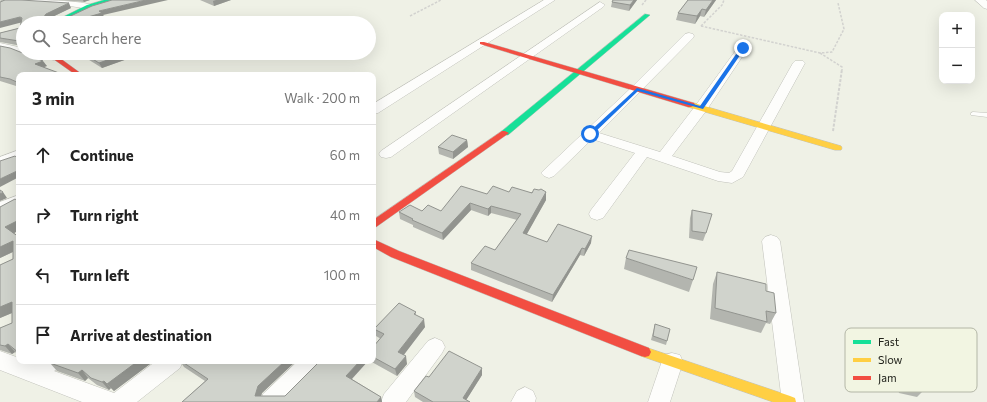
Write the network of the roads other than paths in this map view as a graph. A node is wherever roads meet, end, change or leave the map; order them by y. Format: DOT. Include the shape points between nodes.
graph roads {
  1 [pos="23,0"];
  2 [pos="110,0"];
  3 [pos="550,0"];
  4 [pos="980,0"];
  5 [pos="71,2"];
  6 [pos="600,4"];
  7 [pos="89,6"];
  8 [pos="987,6"];
  9 [pos="647,15"];
  10 [pos="68,16"];
  11 [pos="689,36"];
  12 [pos="482,43"];
  13 [pos="0,46"];
  14 [pos="743,48"];
  15 [pos="16,49"];
  16 [pos="527,56"];
  17 [pos="60,60"];
  18 [pos="799,63"];
  19 [pos="76,72"];
  20 [pos="580,72"];
  21 [pos="637,89"];
  22 [pos="376,108"];
  23 [pos="701,108"];
  24 [pos="973,114"];
  25 [pos="987,115"];
  26 [pos="765,127"];
  27 [pos="590,134"];
  28 [pos="838,148"];
  29 [pos="644,152"];
  30 [pos="386,154"];
  31 [pos="16,155"];
  32 [pos="663,158"];
  33 [pos="0,163"];
  34 [pos="550,173"];
  35 [pos="16,201"];
  36 [pos="0,209"];
  37 [pos="597,214"];
  38 [pos="376,222"];
  39 [pos="771,241"];
  40 [pos="376,244"];
  41 [pos="436,347"];
  42 [pos="0,360"];
  43 [pos="672,362"];
  44 [pos="47,364"];
  45 [pos="168,364"];
  46 [pos="310,364"];
  47 [pos="34,373"];
  48 [pos="109,402"];
  49 [pos="120,402"];
  50 [pos="271,402"];
  51 [pos="392,402"];
  52 [pos="659,402"];
  53 [pos="792,402"];
  1 -- 5 [label="street"];
  2 -- 7 [label="street"];
  3 -- 12 [label="street"];
  4 -- 8 [label="street"];
  5 -- 7 [label="street"];
  6 -- 16 [label="street"];
  7 -- 10 [label="street"];
  9 -- 20 [label="street"];
  11 -- 21 [label="street"];
  12 -- 16 [label="street"];
  12 -- 22 [label="street"];
  13 -- 15 [label="street"];
  14 -- 23 [label="street"];
  16 -- 20 [label="street"];
  16 -- 30 [label="street"];
  17 -- 19 [label="street"];
  18 -- 26 [label="street"];
  20 -- 21 [label="street"];
  20 -- 38 [label="street" via="496,141"];
  21 -- 23 [label="street"];
  21 -- 27 [label="street"];
  23 -- 26 [label="street"];
  23 -- 32 [label="street"];
  24 -- 25 [label="lane"];
  26 -- 28 [label="street"];
  26 -- 32 [label="street" via="738,174 732,178"];
  27 -- 29 [label="street"];
  27 -- 34 [label="street"];
  29 -- 32 [label="street"];
  29 -- 37 [label="street"];
  31 -- 33 [label="street"];
  35 -- 36 [label="street"];
  39 -- 53 [label="street"];
  40 -- 43 [label="street" via="395,254"];
  41 -- 51 [label="street"];
  42 -- 47 [label="street"];
  43 -- 52 [label="street"];
  43 -- 53 [label="street"];
  44 -- 47 [label="street"];
  45 -- 49 [label="street"];
  46 -- 50 [label="street"];
  47 -- 48 [label="street"];
}
